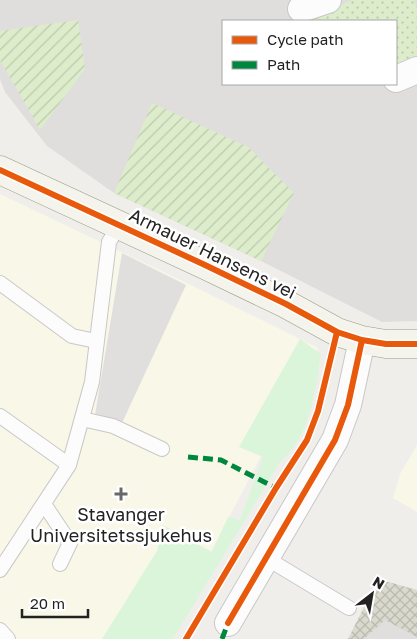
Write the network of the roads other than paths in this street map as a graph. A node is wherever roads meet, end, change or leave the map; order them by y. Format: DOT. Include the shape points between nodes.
graph roads {
  1 [pos="328,0"];
  2 [pos="301,10"];
  3 [pos="417,70"];
  4 [pos="397,79"];
  5 [pos="0,170"];
  6 [pos="119,225"];
  7 [pos="0,284"];
  8 [pos="362,340"];
  9 [pos="96,342"];
  10 [pos="417,344"];
  11 [pos="0,416"];
  12 [pos="82,419"];
  13 [pos="162,448"];
  14 [pos="70,465"];
  15 [pos="44,504"];
  16 [pos="266,558"];
  17 [pos="60,564"];
  18 [pos="0,570"];
  19 [pos="348,608"];
  20 [pos="228,623"];
  21 [pos="0,630"];
  22 [pos="8,639"];
  1 -- 2 [label="street"];
  3 -- 4 [label="street"];
  5 -- 6 [label="street, Armauer Hansens vei"];
  6 -- 8 [label="street, Armauer Hansens vei" via="286,304 337,332"];
  6 -- 9 [label="lane" via="109,242"];
  7 -- 9 [label="lane" via="72,336"];
  8 -- 10 [label="street, Armauer Hansens vei"];
  8 -- 16 [label="street" via="348,405 335,440"];
  9 -- 12 [label="lane" via="92,382"];
  11 -- 14 [label="lane"];
  12 -- 13 [label="lane" via="113,426"];
  12 -- 14 [label="lane"];
  14 -- 15 [label="lane"];
  15 -- 17 [label="lane" via="70,543"];
  15 -- 18 [label="lane"];
  16 -- 19 [label="lane"];
  16 -- 20 [label="street"];
  21 -- 22 [label="lane"];
}
